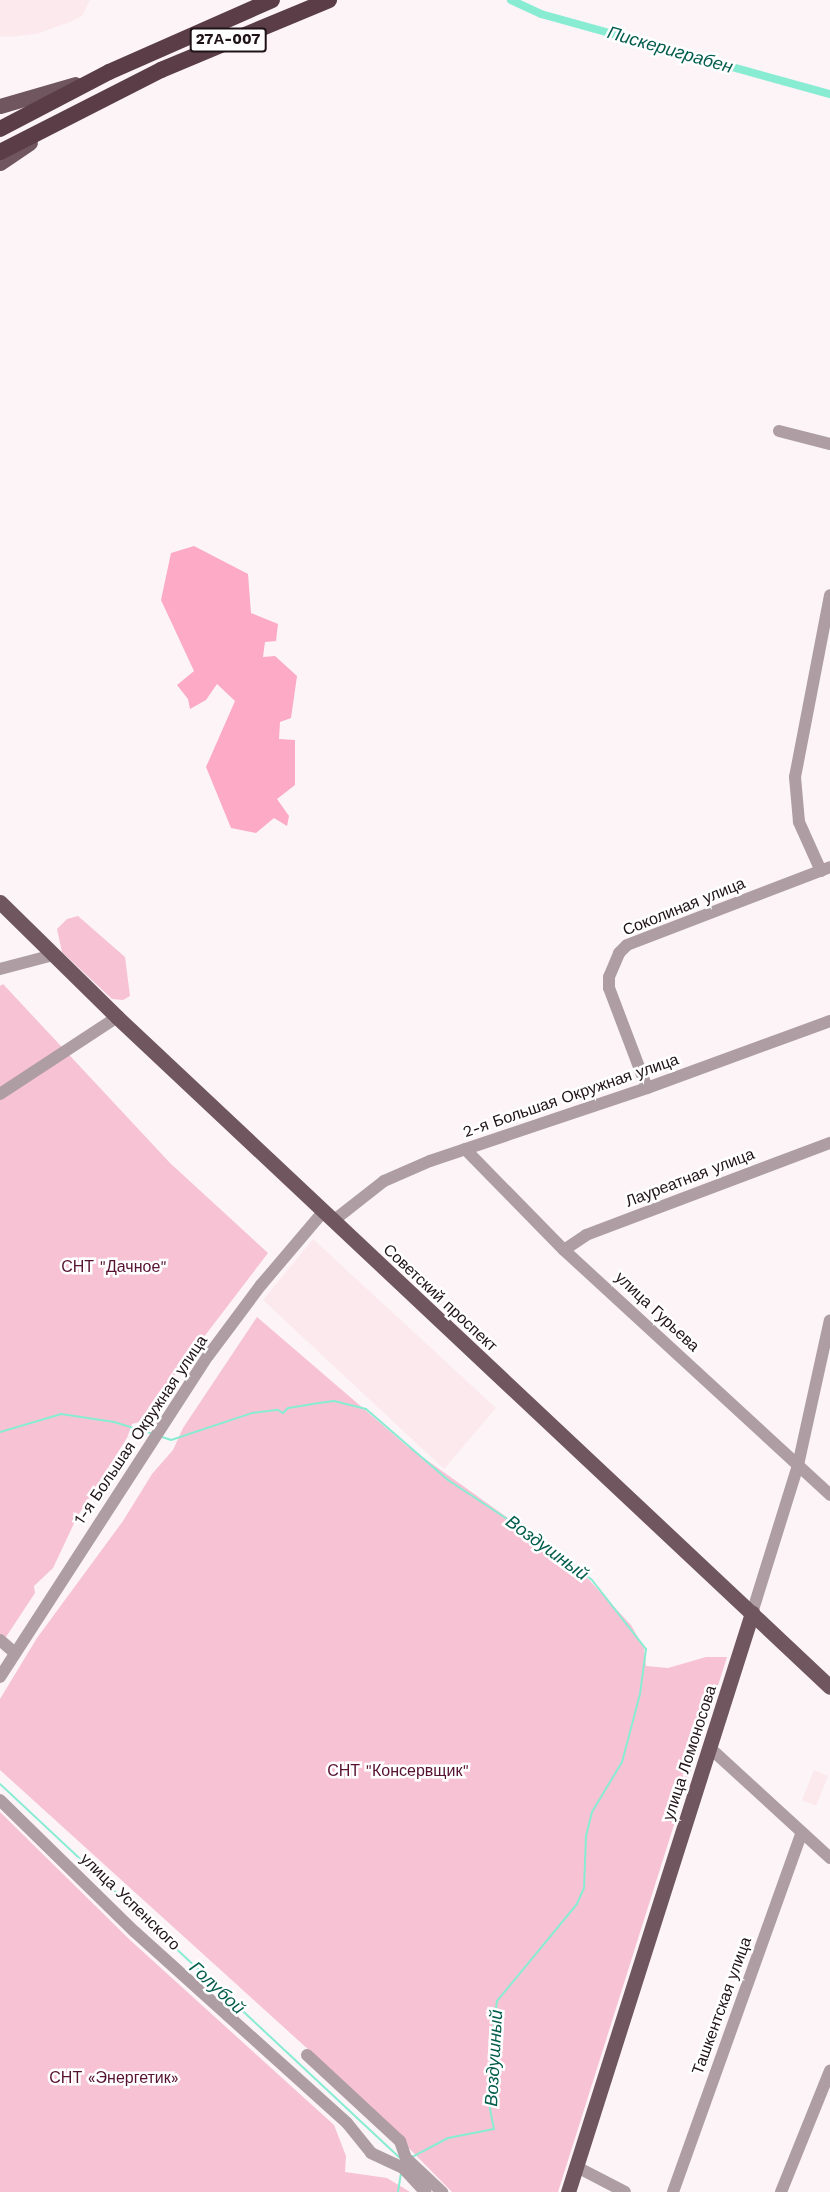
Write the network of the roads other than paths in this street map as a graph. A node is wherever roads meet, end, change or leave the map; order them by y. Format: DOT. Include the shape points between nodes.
graph roads {
  1 [pos="272,0"];
  2 [pos="329,0"];
  3 [pos="109,72"];
  4 [pos="0,106"];
  5 [pos="80,110"];
  6 [pos="0,129"];
  7 [pos="0,152"];
  8 [pos="0,163"];
  9 [pos="779,431"];
  10 [pos="830,444"];
  11 [pos="830,595"];
  12 [pos="826,869"];
  13 [pos="0,892"];
  14 [pos="0,902"];
  15 [pos="29,931"];
  16 [pos="52,955"];
  17 [pos="0,969"];
  18 [pos="117,1017"];
  19 [pos="830,1021"];
  20 [pos="647,1088"];
  21 [pos="0,1094"];
  22 [pos="830,1143"];
  23 [pos="465,1149"];
  24 [pos="328,1216"];
  25 [pos="564,1250"];
  26 [pos="830,1320"];
  27 [pos="798,1465"];
  28 [pos="830,1495"];
  29 [pos="752,1613"];
  30 [pos="0,1640"];
  31 [pos="15,1653"];
  32 [pos="0,1677"];
  33 [pos="830,1687"];
  34 [pos="710,1748"];
  35 [pos="0,1800"];
  36 [pos="802,1832"];
  37 [pos="830,1858"];
  38 [pos="307,2055"];
  39 [pos="830,2071"];
  40 [pos="577,2167"];
  41 [pos="425,2192"];
  42 [pos="442,2192"];
  43 [pos="568,2192"];
  44 [pos="626,2192"];
  45 [pos="674,2192"];
  46 [pos="781,2192"];
  1 -- 3 [label="highway, 27А-007"];
  2 -- 5 [label="highway, 27А-007" via="161,70"];
  3 -- 4 [label="main road"];
  3 -- 6 [label="highway, 27А-007"];
  5 -- 7 [label="highway, 27А-007"];
  5 -- 8 [label="main road"];
  9 -- 10 [label="street"];
  11 -- 12 [label="street" via="795,777 799,822"];
  12 -- 20 [label="street, Соколиная улица" via="627,945 619,953 609,987"];
  13 -- 15 [label="main road, Советский проспект"];
  14 -- 15 [label="main road, Советский проспект"];
  15 -- 16 [label="main road, Советский проспект"];
  16 -- 17 [label="street"];
  16 -- 18 [label="main road, Советский проспект"];
  18 -- 21 [label="street"];
  18 -- 24 [label="main road, Советский проспект"];
  19 -- 20 [label="street, 2-я Большая Окружная улица"];
  20 -- 23 [label="street, 2-я Большая Окружная улица"];
  22 -- 25 [label="street, Лауреатная улица" via="586,1235"];
  23 -- 24 [label="street, 2-я Большая Окружная улица" via="384,1181"];
  23 -- 25 [label="street, улица Гурьева"];
  24 -- 29 [label="main road, Советский проспект"];
  24 -- 31 [label="street, 1-я Большая Окружная улица" via="261,1284 208,1356"];
  25 -- 27 [label="street, улица Гурьева"];
  26 -- 27 [label="street, улица Ломоносова"];
  27 -- 28 [label="street, улица Гурьева"];
  27 -- 29 [label="street, улица Ломоносова"];
  29 -- 33 [label="main road, Советский проспект"];
  29 -- 34 [label="main road, улица Ломоносова"];
  30 -- 31 [label="street"];
  31 -- 32 [label="street, 1-я Большая Окружная улица"];
  34 -- 36 [label="street"];
  34 -- 40 [label="main road, улица Ломоносова"];
  35 -- 41 [label="street, улица Успенского" via="135,1932 347,2123 370,2153 403,2168"];
  36 -- 37 [label="street"];
  36 -- 45 [label="street, Ташкентская улица"];
  38 -- 42 [label="street" via="400,2141 406,2158"];
  39 -- 46 [label="street"];
  40 -- 43 [label="main road, улица Ломоносова"];
  40 -- 44 [label="street"];
}
